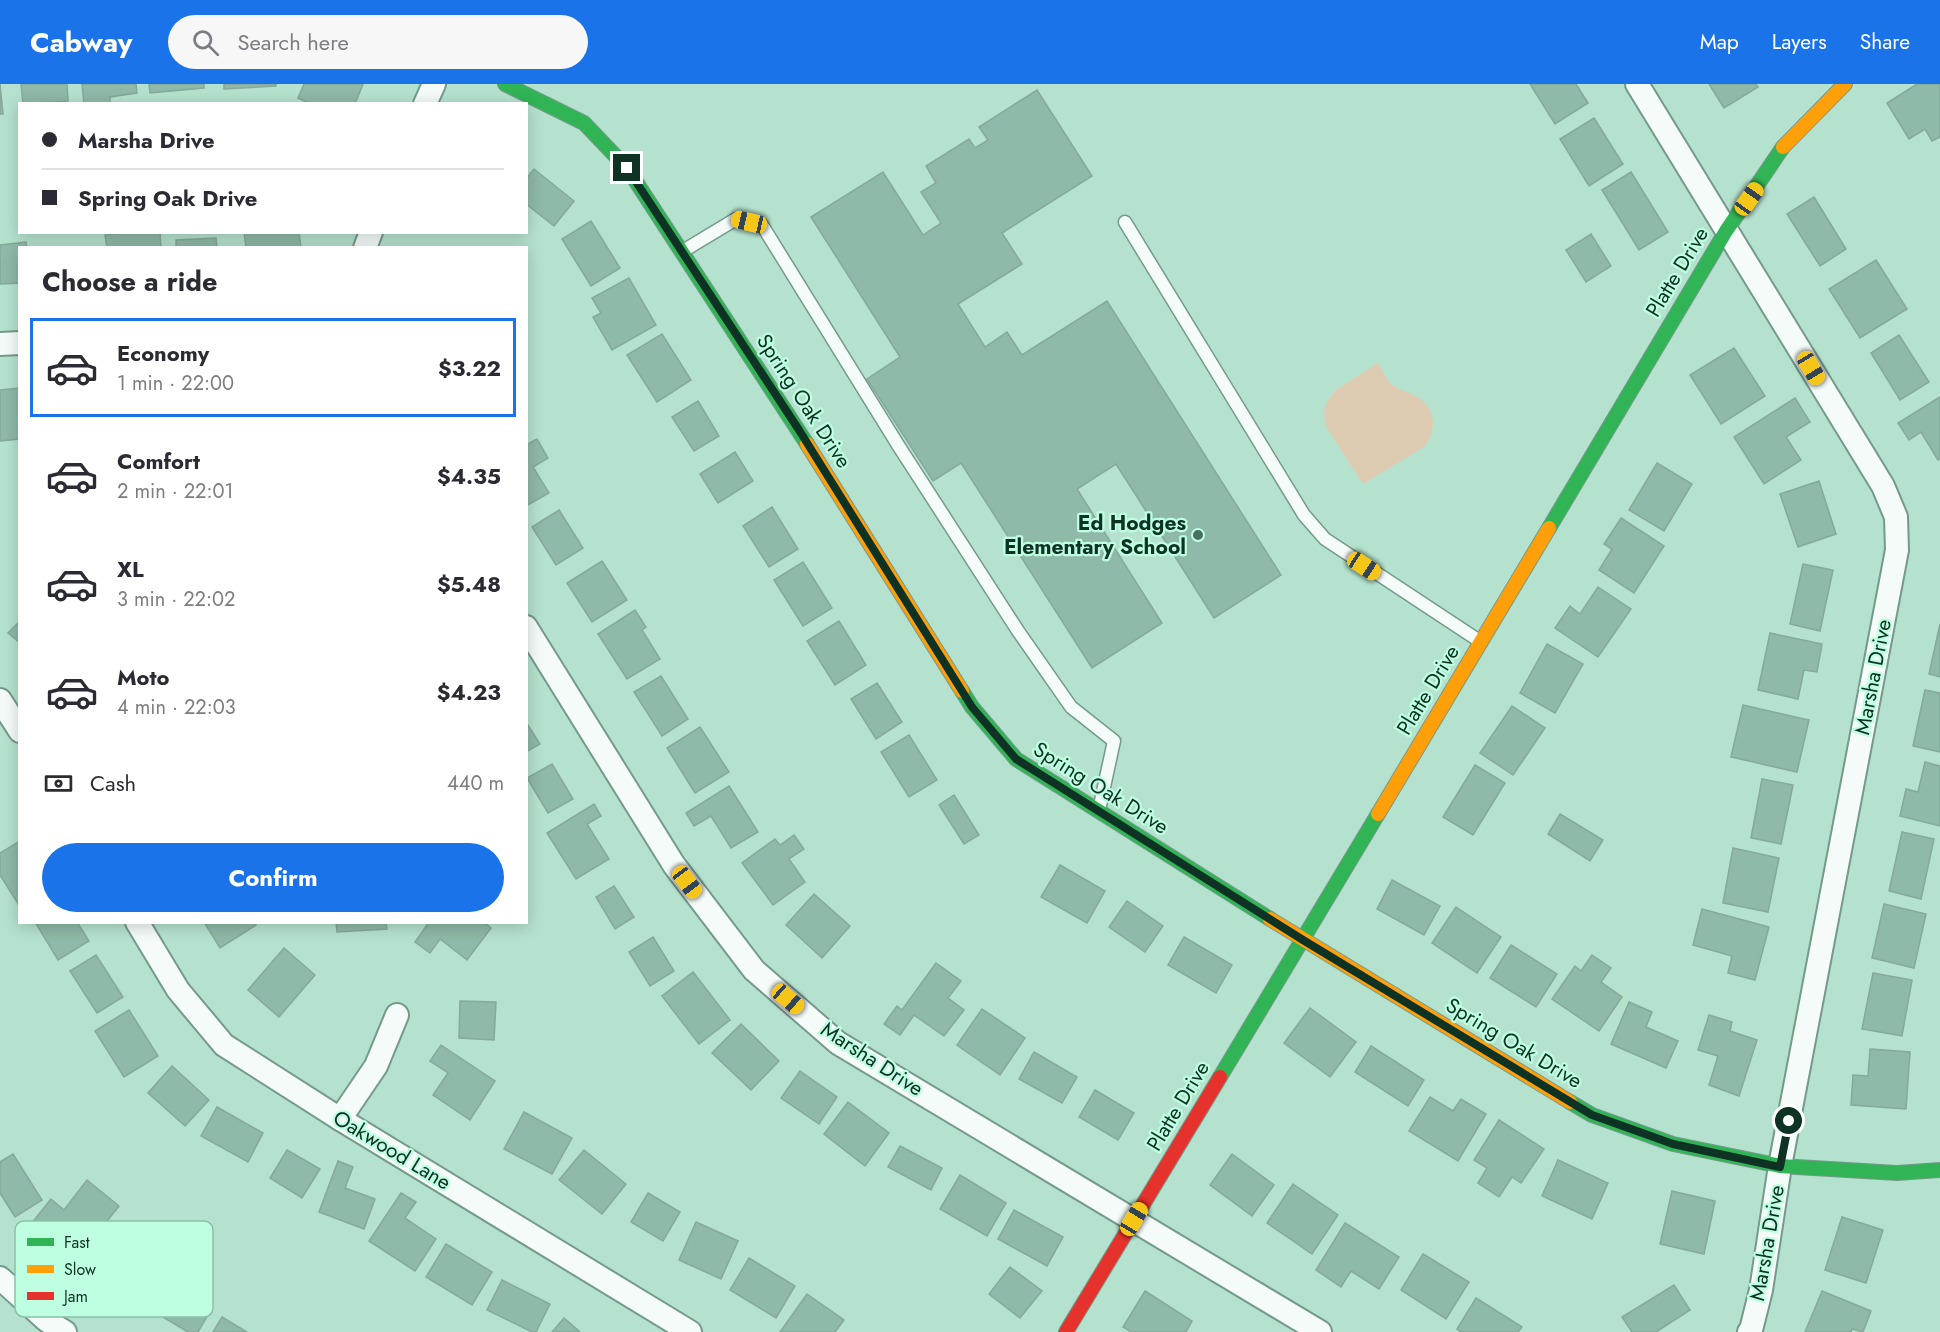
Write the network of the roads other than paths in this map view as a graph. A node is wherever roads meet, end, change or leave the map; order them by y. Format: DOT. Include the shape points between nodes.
graph roads {
  1 [pos="434,84"];
  2 [pos="505,84"];
  3 [pos="1637,84"];
  4 [pos="1822,84"];
  5 [pos="1845,84"];
  6 [pos="1830,97"];
  7 [pos="426,102"];
  8 [pos="1125,222"];
  9 [pos="1726,231"];
  10 [pos="682,252"];
  11 [pos="18,343"];
  12 [pos="0,344"];
  13 [pos="528,630"];
  14 [pos="1481,642"];
  15 [pos="0,700"];
  16 [pos="18,728"];
  17 [pos="1099,812"];
  18 [pos="138,924"];
  19 [pos="1303,940"];
  20 [pos="397,1015"];
  21 [pos="340,1119"];
  22 [pos="1780,1167"];
  23 [pos="1940,1170"];
  24 [pos="1134,1219"];
  25 [pos="0,1278"];
  26 [pos="15,1292"];
  27 [pos="43,1317"];
  28 [pos="65,1332"];
  29 [pos="690,1332"];
  30 [pos="1066,1332"];
  31 [pos="1320,1332"];
  32 [pos="1749,1332"];
  1 -- 7 [label="street"];
  2 -- 10 [label="street, Spring Oak Drive" via="584,123 627,168"];
  3 -- 9 [label="street, Marsha Drive"];
  4 -- 6 [label="lane"];
  5 -- 6 [label="street, Platte Drive"];
  6 -- 9 [label="street, Platte Drive" via="1788,140"];
  8 -- 14 [label="lane" via="1304,514 1324,539"];
  9 -- 14 [label="street, Platte Drive"];
  9 -- 22 [label="street, Marsha Drive" via="1883,486 1896,517 1897,550"];
  10 -- 17 [label="street, Spring Oak Drive" via="972,707 1016,759"];
  10 -- 17 [label="lane" via="736,219 762,225 1018,631 1071,707 1114,741"];
  11 -- 12 [label="street"];
  13 -- 24 [label="street, Marsha Drive" via="674,865 754,970 838,1043"];
  14 -- 19 [label="street, Platte Drive"];
  15 -- 16 [label="street"];
  17 -- 19 [label="street, Spring Oak Drive"];
  18 -- 21 [label="street, Oakwood Lane" via="178,990 224,1045"];
  19 -- 22 [label="street, Spring Oak Drive" via="1592,1115 1673,1144"];
  19 -- 24 [label="street, Platte Drive"];
  20 -- 21 [label="street" via="376,1066"];
  21 -- 29 [label="street, Oakwood Lane"];
  22 -- 23 [label="street, Spring Oak Drive" via="1898,1173"];
  22 -- 32 [label="street, Marsha Drive" via="1761,1290"];
  24 -- 30 [label="street, Platte Drive"];
  24 -- 31 [label="street, Marsha Drive"];
  25 -- 26 [label="street"];
  27 -- 28 [label="street"];
}
